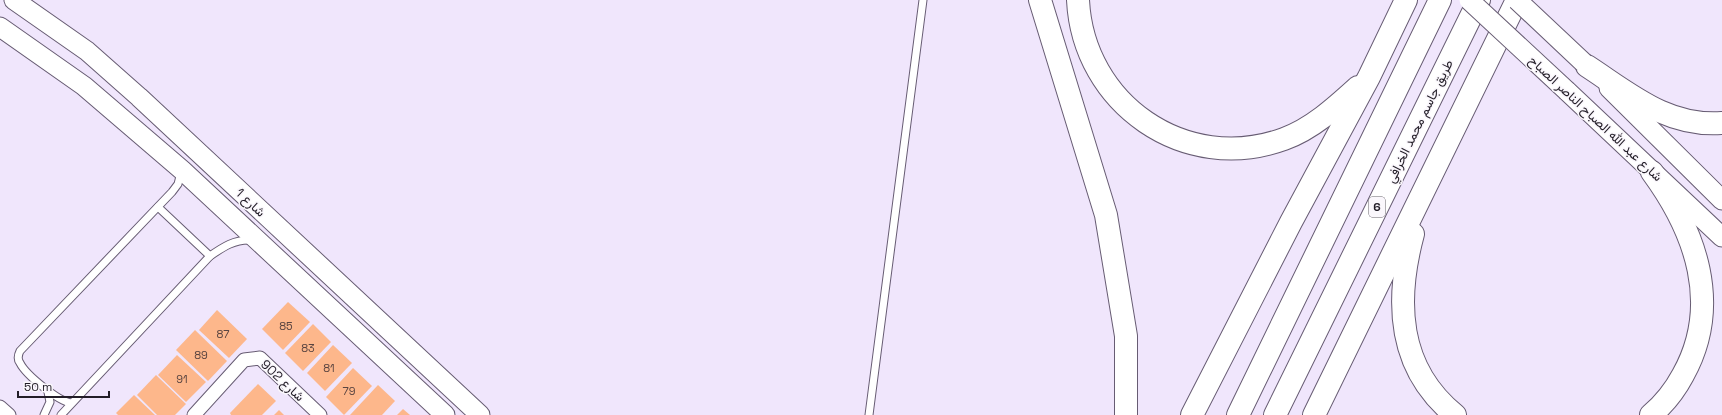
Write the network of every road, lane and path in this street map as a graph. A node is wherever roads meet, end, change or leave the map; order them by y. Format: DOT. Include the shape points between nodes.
graph roads {
  1 [pos="14,0"];
  2 [pos="923,0"];
  3 [pos="1040,0"];
  4 [pos="1078,0"];
  5 [pos="1406,0"];
  6 [pos="1440,0"];
  7 [pos="1469,0"];
  8 [pos="1479,0"];
  9 [pos="1517,0"];
  10 [pos="0,27"];
  11 [pos="1585,65"];
  12 [pos="1369,77"];
  13 [pos="1722,123"];
  14 [pos="182,170"];
  15 [pos="1652,172"];
  16 [pos="1424,193"];
  17 [pos="1722,200"];
  18 [pos="158,207"];
  19 [pos="1722,237"];
  20 [pos="258,240"];
  21 [pos="210,256"];
  22 [pos="396,369"];
  23 [pos="48,392"];
  24 [pos="462,398"];
  25 [pos="71,403"];
  26 [pos="0,407"];
  27 [pos="8,415"];
  28 [pos="44,415"];
  29 [pos="61,415"];
  30 [pos="194,415"];
  31 [pos="320,415"];
  32 [pos="445,415"];
  33 [pos="480,415"];
  34 [pos="869,415"];
  35 [pos="1126,415"];
  36 [pos="1192,415"];
  37 [pos="1238,415"];
  38 [pos="1275,415"];
  39 [pos="1314,415"];
  40 [pos="1455,415"];
  41 [pos="1651,415"];
  1 -- 24 [label="street, شارع 1" via="87,51"];
  2 -- 34 [label="lane"];
  3 -- 35 [label="highway" via="1106,215 1126,336"];
  4 -- 12 [label="highway" via="1084,40 1110,90 1124,106 1141,119 1188,142 1224,148 1261,146 1284,139 1318,121"];
  5 -- 12 [label="highway"];
  6 -- 37 [label="highway"];
  7 -- 15 [label="street, شارع عبد الله الصباح الناصر الصباح, bridge"];
  8 -- 38 [label="highway, طريق جاسم محمد الخرافي / 6"];
  9 -- 11 [label="street, bridge"];
  9 -- 16 [label="highway"];
  10 -- 14 [label="street, شارع 1" via="84,86"];
  11 -- 13 [label="highway" via="1670,117"];
  11 -- 17 [label="street"];
  12 -- 36 [label="highway" via="1290,222"];
  14 -- 18 [label="lane" via="178,184"];
  14 -- 20 [label="street, شارع 1"];
  15 -- 19 [label="street, شارع عبد الله الصباح الناصر الصباح"];
  15 -- 41 [label="highway" via="1670,196 1697,252 1703,281 1704,310 1698,341 1688,368 1668,398"];
  16 -- 39 [label="highway"];
  16 -- 40 [label="highway" via="1403,277 1404,324 1409,348 1421,375 1441,402"];
  18 -- 21 [label="lane"];
  18 -- 23 [label="lane" via="20,351 20,364"];
  20 -- 21 [label="lane" via="240,240"];
  20 -- 22 [label="street, شارع 1"];
  21 -- 25 [label="lane"];
  22 -- 24 [label="street" via="422,382 446,401 453,402"];
  22 -- 32 [label="street, شارع 1"];
  23 -- 25 [label="lane" via="64,402"];
  23 -- 28 [label="lane" via="50,402"];
  24 -- 33 [label="street, شارع 1"];
  25 -- 29 [label="lane"];
  26 -- 27 [label="street"];
  30 -- 31 [label="street, شارع 902" via="244,360 260,358"];
}
